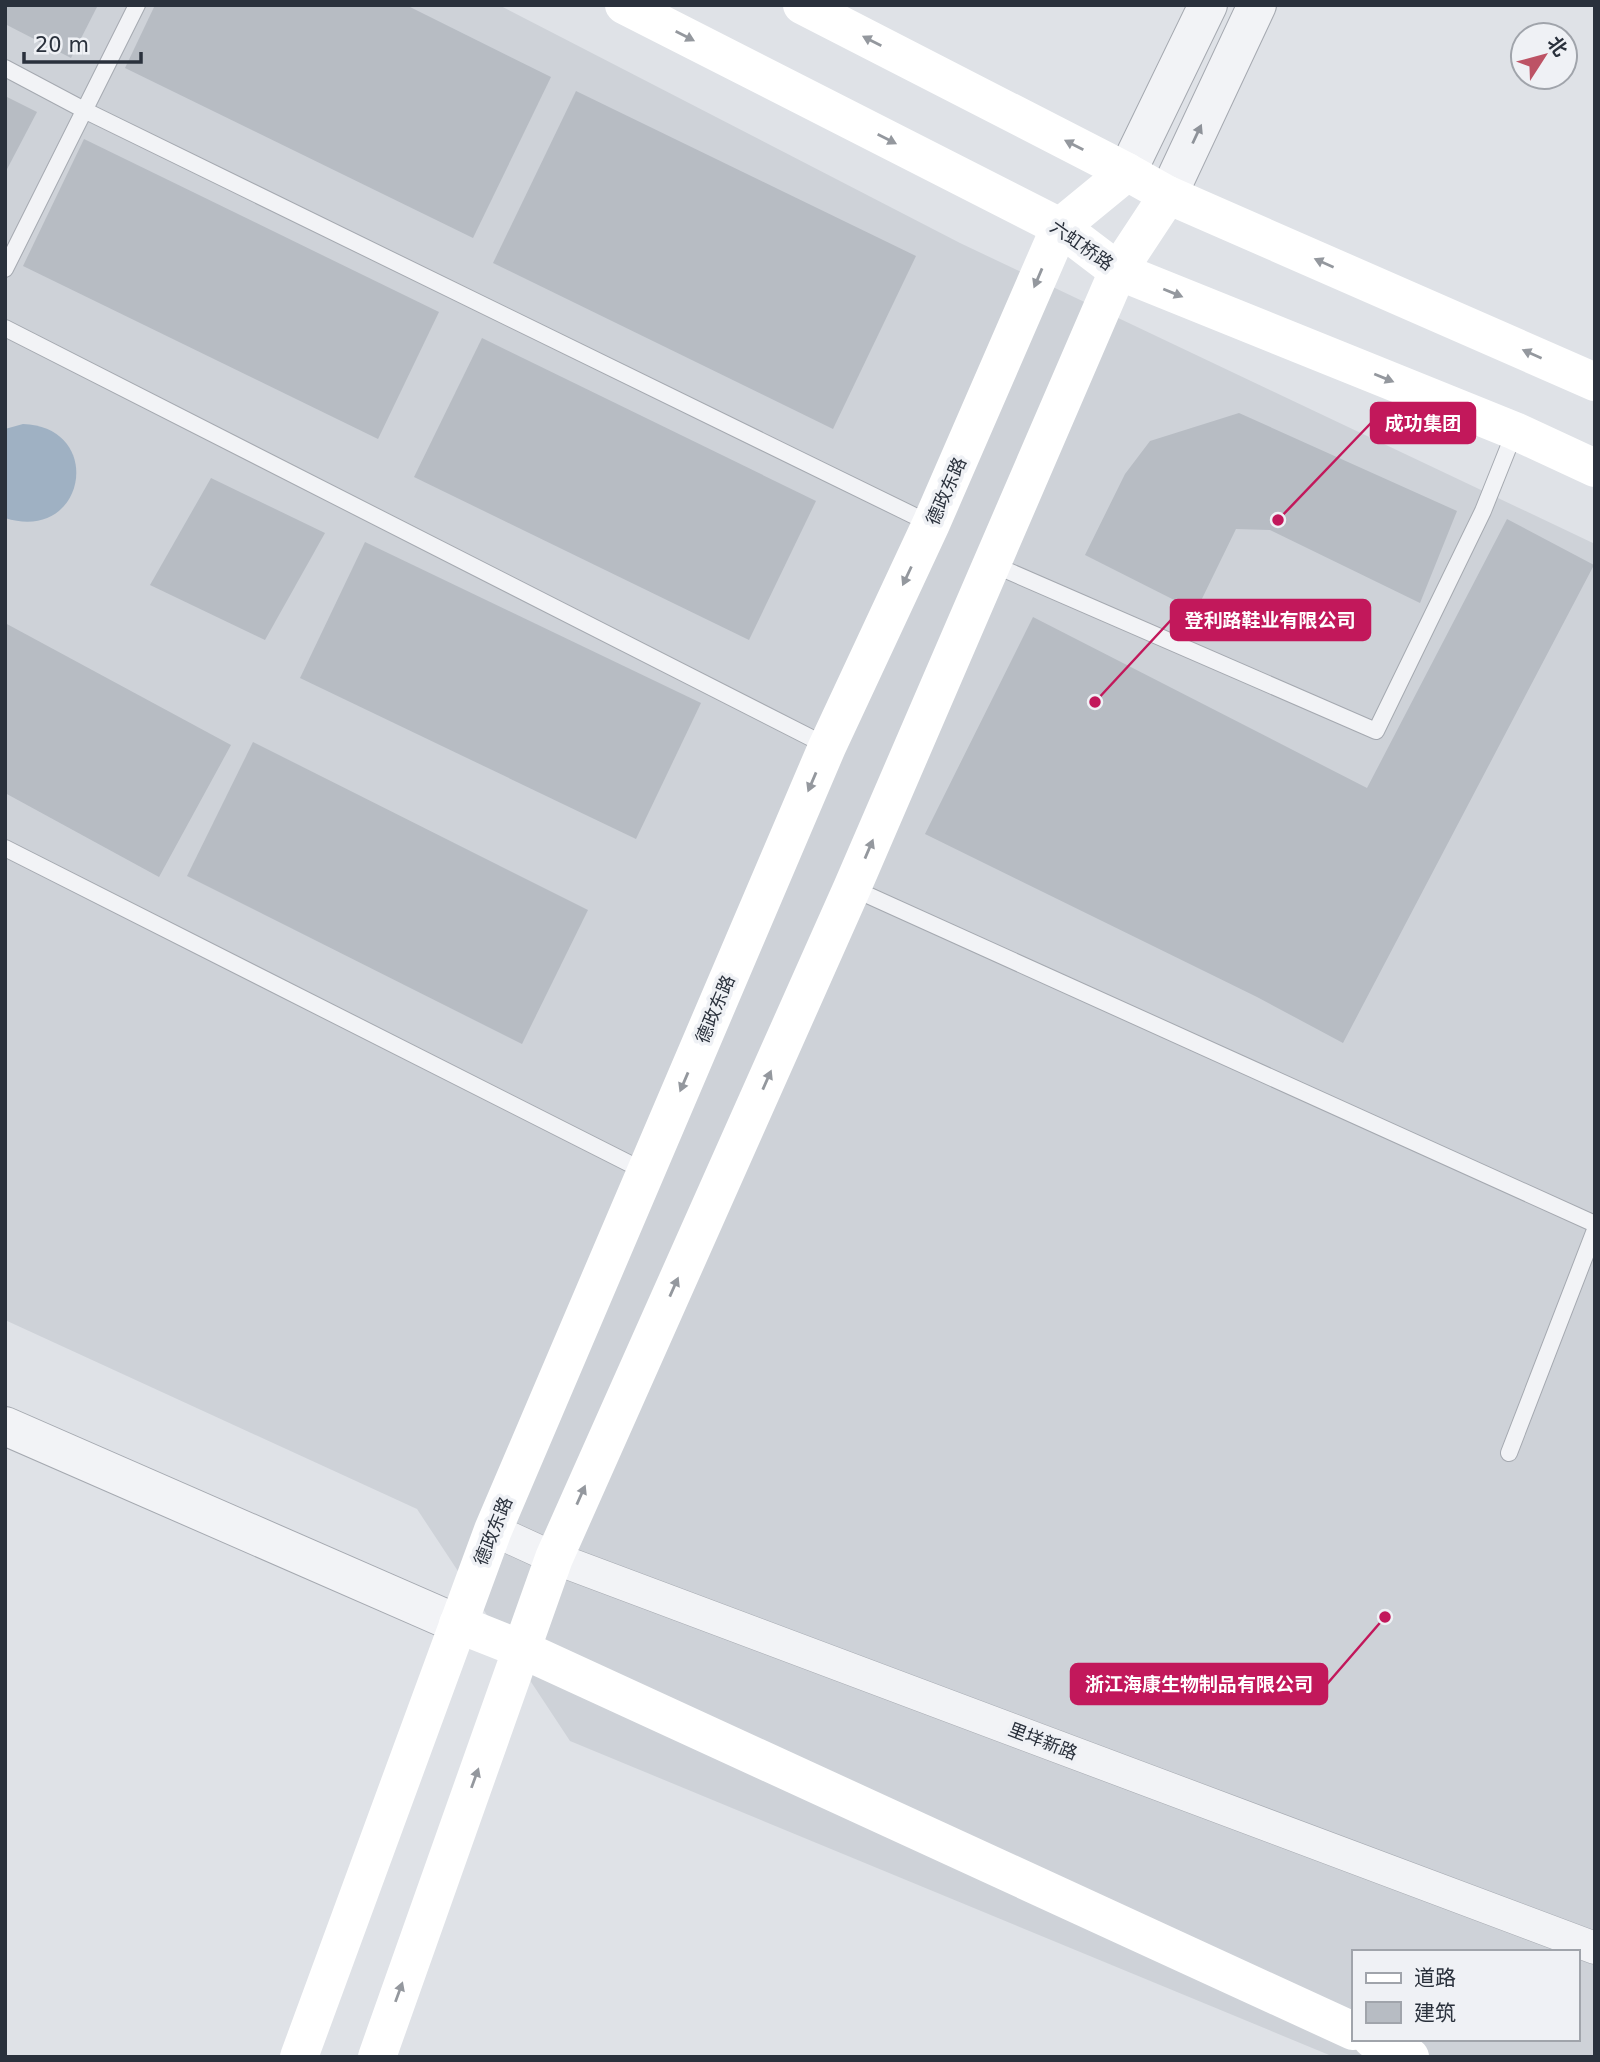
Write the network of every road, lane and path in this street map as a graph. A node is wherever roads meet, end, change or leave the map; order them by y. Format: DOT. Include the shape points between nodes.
graph roads {
  1 [pos="137,5"];
  2 [pos="624,5"];
  3 [pos="802,5"];
  4 [pos="1208,5"];
  5 [pos="1257,5"];
  6 [pos="5,68"];
  7 [pos="86,111"];
  8 [pos="1127,172"];
  9 [pos="1168,195"];
  10 [pos="1060,227"];
  11 [pos="5,270"];
  12 [pos="1118,271"];
  13 [pos="5,328"];
  14 [pos="1595,382"];
  15 [pos="1515,431"];
  16 [pos="1595,468"];
  17 [pos="931,524"];
  18 [pos="992,564"];
  19 [pos="827,747"];
  20 [pos="5,848"];
  21 [pos="852,888"];
  22 [pos="646,1172"];
  23 [pos="1595,1224"];
  24 [pos="1595,1230"];
  25 [pos="5,1426"];
  26 [pos="1509,1453"];
  27 [pos="493,1530"];
  28 [pos="554,1558"];
  29 [pos="458,1623"];
  30 [pos="521,1649"];
  31 [pos="1595,1948"];
  32 [pos="1352,2031"];
  33 [pos="1376,2041"];
  34 [pos="299,2057"];
  35 [pos="377,2057"];
  36 [pos="1410,2057"];
  1 -- 7 [label="lane"];
  2 -- 10 [label="main road, 六虹桥路, one-way"];
  8 -- 3 [label="main road, one-way"];
  4 -- 8 [label="street, 德政东路"];
  9 -- 5 [label="street, one-way"];
  6 -- 7 [label="lane"];
  7 -- 11 [label="lane"];
  7 -- 17 [label="lane"];
  8 -- 9 [label="main road"];
  8 -- 10 [label="main road, 德政东路"];
  9 -- 12 [label="main road"];
  14 -- 9 [label="main road, one-way"];
  10 -- 12 [label="main road, 六虹桥路"];
  10 -- 17 [label="main road, 德政东路, one-way"];
  12 -- 15 [label="main road, 六虹桥路, one-way"];
  12 -- 18 [label="main road"];
  13 -- 19 [label="lane"];
  15 -- 16 [label="main road, 六虹桥路"];
  15 -- 18 [label="lane" via="1483,511 1376,731"];
  17 -- 19 [label="main road, 德政东路, one-way"];
  21 -- 18 [label="main road, one-way"];
  19 -- 22 [label="main road, 德政东路, one-way"];
  20 -- 22 [label="lane"];
  21 -- 23 [label="lane"];
  28 -- 21 [label="main road, one-way"];
  22 -- 27 [label="main road, 德政东路"];
  24 -- 26 [label="lane"];
  25 -- 29 [label="street"];
  27 -- 28 [label="street, 里垟新路"];
  27 -- 29 [label="main road, 德政东路"];
  28 -- 30 [label="main road"];
  28 -- 31 [label="street, 里垟新路"];
  29 -- 30 [label="main road"];
  29 -- 34 [label="main road, 德政东路"];
  30 -- 32 [label="main road"];
  35 -- 30 [label="main road, one-way"];
  33 -- 36 [label="main road"];
}
